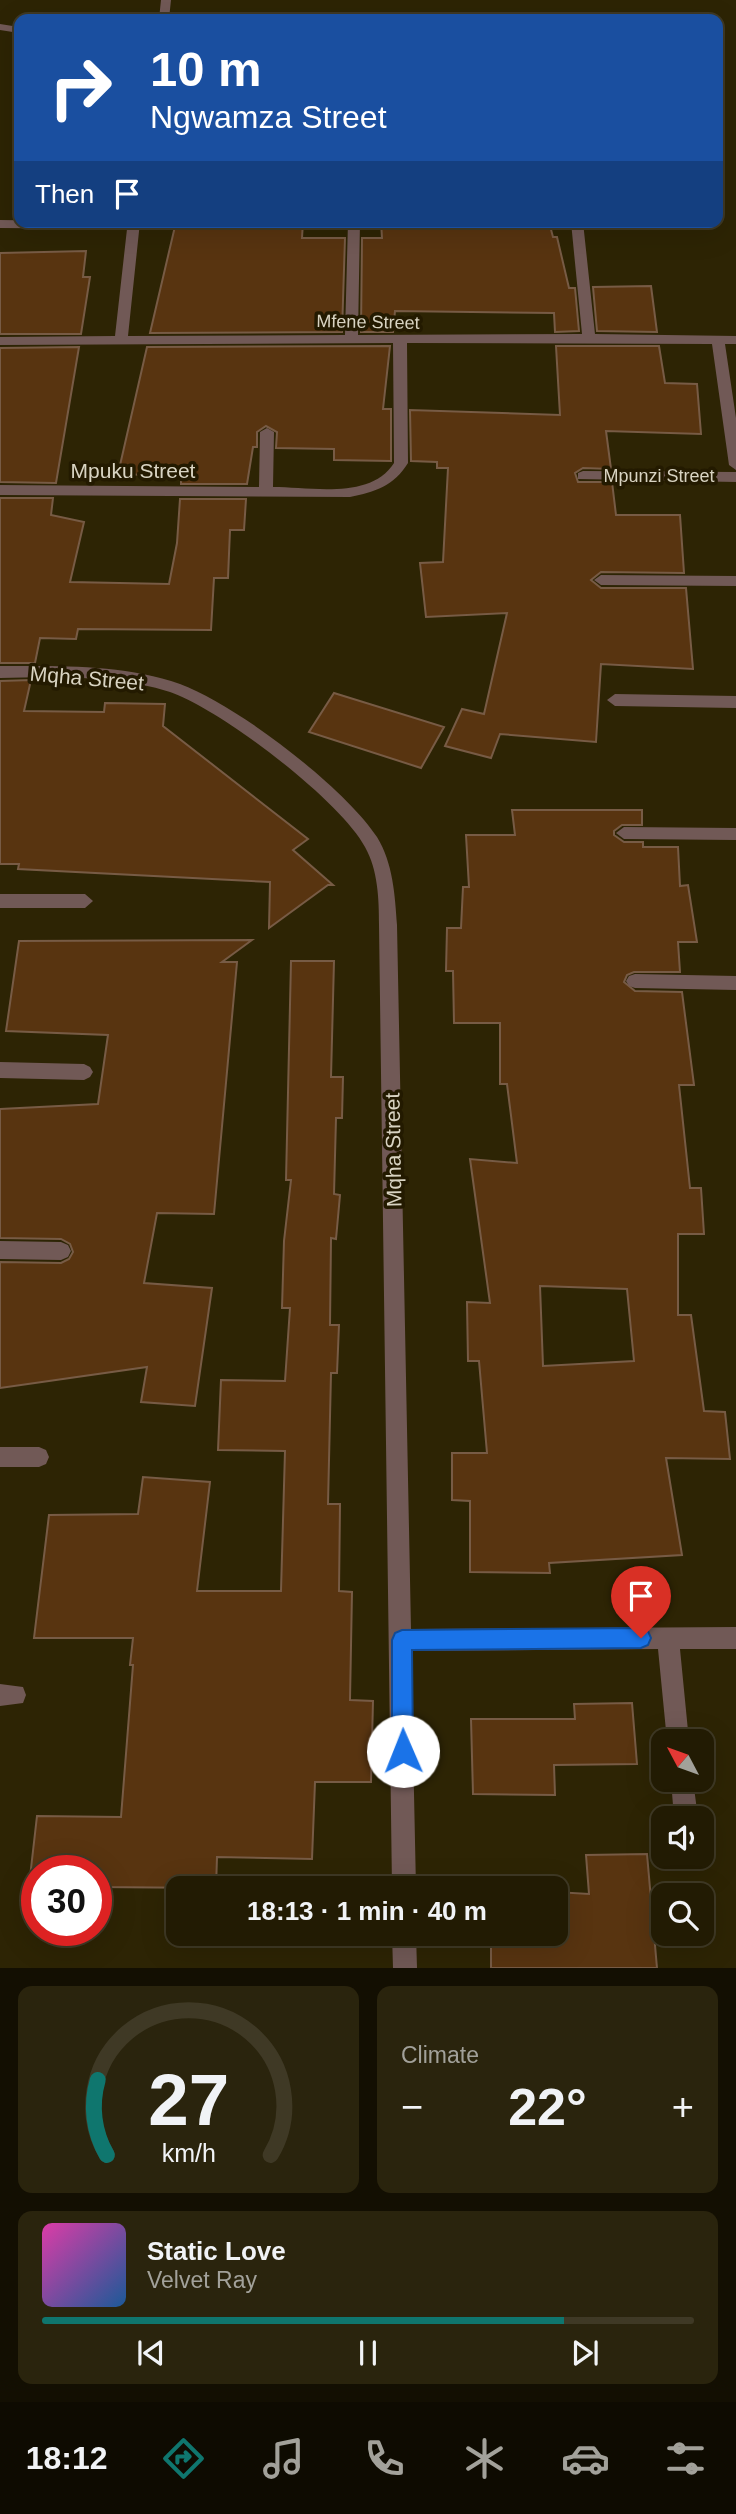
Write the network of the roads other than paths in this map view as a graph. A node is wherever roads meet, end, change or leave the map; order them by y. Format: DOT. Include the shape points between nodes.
graph roads {
  1 [pos="134,228"];
  2 [pos="354,228"];
  3 [pos="578,228"];
  4 [pos="351,338"];
  5 [pos="589,338"];
  6 [pos="121,339"];
  7 [pos="718,340"];
  8 [pos="736,340"];
  9 [pos="0,341"];
  10 [pos="400,341"];
  11 [pos="267,432"];
  12 [pos="736,465"];
  13 [pos="583,476"];
  14 [pos="736,477"];
  15 [pos="0,490"];
  16 [pos="266,492"];
  17 [pos="601,580"];
  18 [pos="736,581"];
  19 [pos="0,673"];
  20 [pos="615,700"];
  21 [pos="736,702"];
  22 [pos="624,833"];
  23 [pos="736,834"];
  24 [pos="0,901"];
  25 [pos="85,901"];
  26 [pos="635,981"];
  27 [pos="736,983"];
  28 [pos="0,1070"];
  29 [pos="84,1072"];
  30 [pos="0,1250"];
  31 [pos="61,1251"];
  32 [pos="0,1457"];
  33 [pos="39,1457"];
  34 [pos="668,1638"];
  35 [pos="736,1638"];
  36 [pos="402,1640"];
  37 [pos="677,1729"];
  38 [pos="404,1876"];
  39 [pos="404,1946"];
  40 [pos="405,1968"];
  1 -- 6 [label="street"];
  2 -- 4 [label="street"];
  3 -- 5 [label="street"];
  4 -- 6 [label="street, Mfene Street"];
  4 -- 10 [label="street, Mfene Street"];
  5 -- 7 [label="street, Mfene Street"];
  5 -- 10 [label="street, Mfene Street"];
  6 -- 9 [label="street, Mfene Street"];
  7 -- 8 [label="street, Mfene Street"];
  7 -- 12 [label="street, Mpunzi Street"];
  10 -- 16 [label="street, Mpuku Street" via="401,463 396,473 384,483 350,492"];
  11 -- 16 [label="street"];
  13 -- 14 [label="street, Mpunzi Street"];
  15 -- 16 [label="street, Mpuku Street"];
  17 -- 18 [label="street"];
  19 -- 36 [label="street, Mqha Street" via="124,678 176,688 206,702 353,818 381,864 388,925"];
  20 -- 21 [label="street"];
  22 -- 23 [label="street"];
  24 -- 25 [label="street"];
  26 -- 27 [label="street"];
  28 -- 29 [label="street"];
  30 -- 31 [label="street"];
  32 -- 33 [label="street"];
  34 -- 35 [label="street"];
  34 -- 36 [label="street"];
  34 -- 37 [label="street"];
  36 -- 38 [label="street, Mqha Street"];
  39 -- 40 [label="street"];
}
